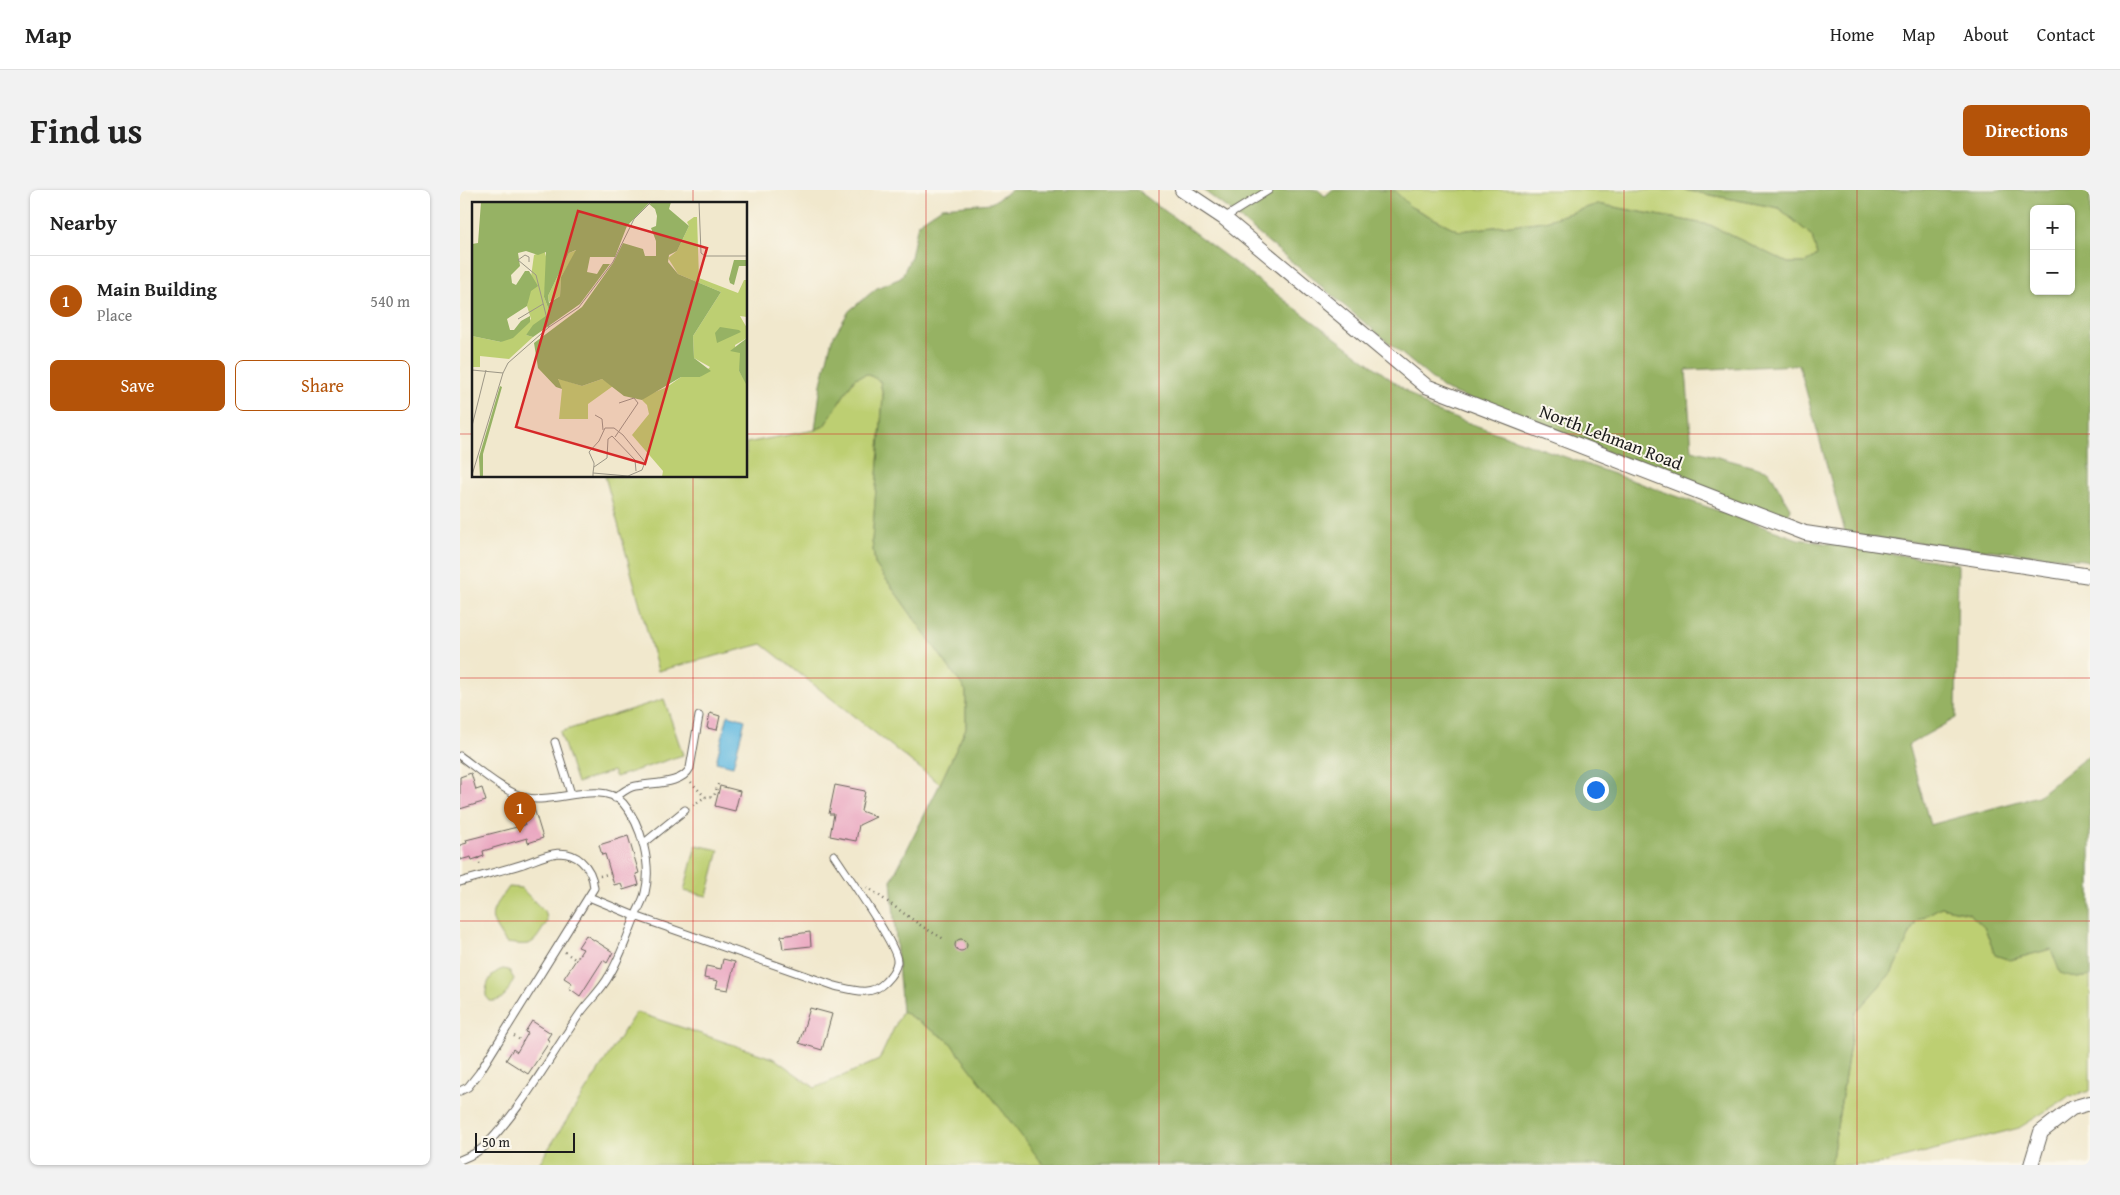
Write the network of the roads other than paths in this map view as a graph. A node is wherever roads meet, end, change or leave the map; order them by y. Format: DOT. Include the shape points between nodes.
graph roads {
  1 [pos="1182,190"];
  2 [pos="1269,190"];
  3 [pos="1224,218"];
  4 [pos="2090,576"];
  5 [pos="699,716"];
  6 [pos="555,742"];
  7 [pos="460,756"];
  8 [pos="571,794"];
  9 [pos="615,798"];
  10 [pos="685,810"];
  11 [pos="643,844"];
  12 [pos="834,855"];
  13 [pos="460,882"];
  14 [pos="593,899"];
  15 [pos="635,916"];
  16 [pos="460,1092"];
  17 [pos="2090,1103"];
  18 [pos="460,1160"];
  19 [pos="2031,1165"];
  1 -- 3 [label="street, North Lehman Road"];
  2 -- 3 [label="lane"];
  3 -- 4 [label="street, North Lehman Road" via="1426,386 1805,533"];
  5 -- 9 [label="lane" via="687,774 631,787"];
  6 -- 8 [label="lane"];
  7 -- 8 [label="lane" via="506,788 527,798"];
  8 -- 9 [label="lane" via="603,794"];
  9 -- 11 [label="lane" via="630,812"];
  10 -- 11 [label="lane"];
  11 -- 15 [label="lane" via="647,877 645,893"];
  12 -- 15 [label="lane" via="896,955 897,962 891,976 872,991 835,986"];
  13 -- 14 [label="lane" via="560,852 575,856 586,865 593,878"];
  14 -- 15 [label="lane"];
  14 -- 16 [label="lane" via="479,1073"];
  15 -- 18 [label="lane" via="608,978 527,1093 485,1145 472,1156"];
  17 -- 19 [label="street" via="2072,1108 2041,1132"];
}
